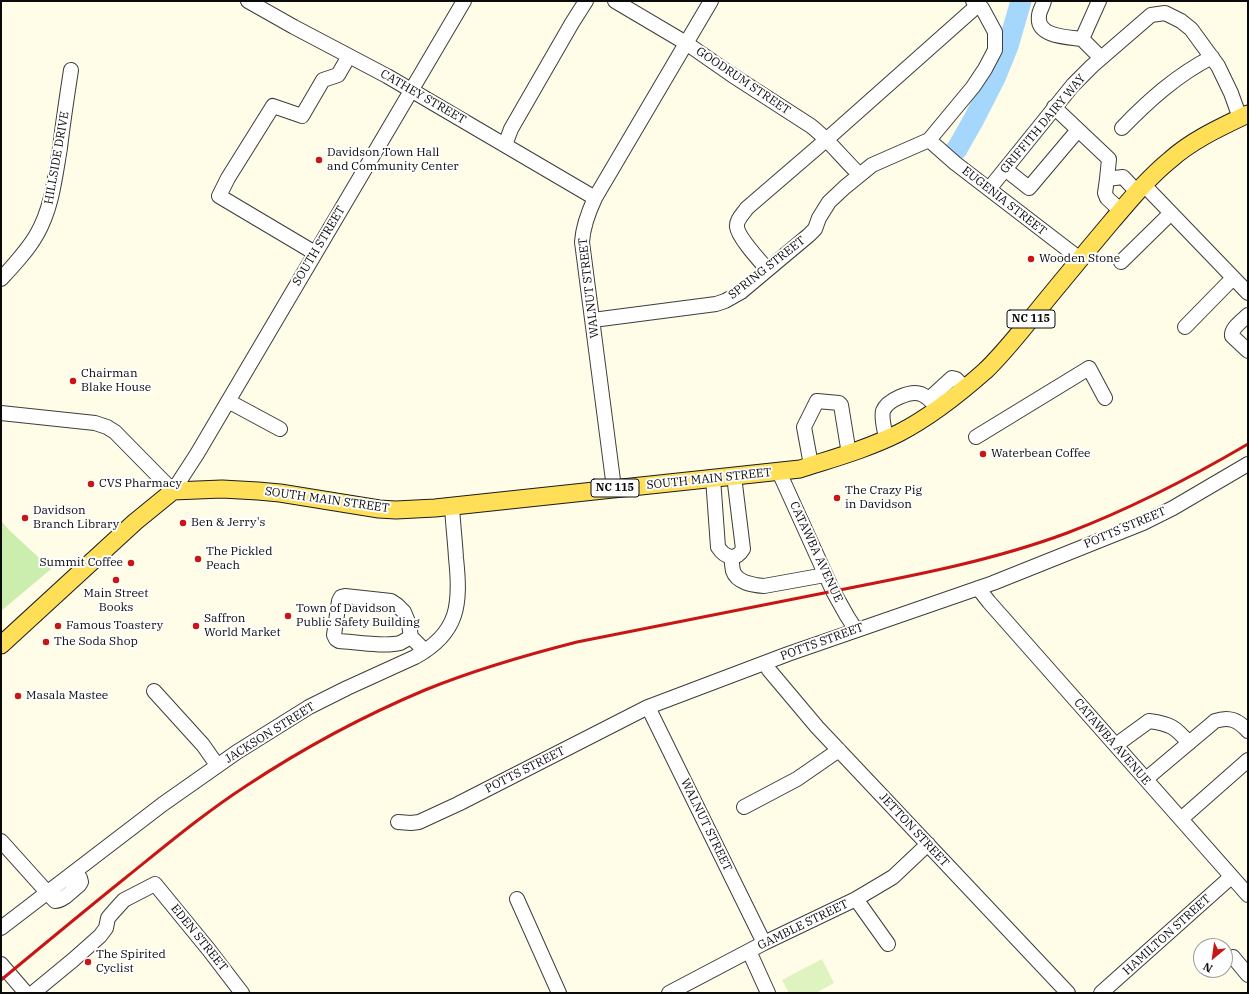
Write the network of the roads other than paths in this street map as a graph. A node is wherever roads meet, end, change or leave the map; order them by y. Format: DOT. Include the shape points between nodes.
graph roads {
  1 [pos="248,1"];
  2 [pos="464,1"];
  3 [pos="586,1"];
  4 [pos="615,1"];
  5 [pos="711,1"];
  6 [pos="1044,1"];
  7 [pos="1099,1"];
  8 [pos="975,3"];
  9 [pos="1082,39"];
  10 [pos="686,43"];
  11 [pos="349,56"];
  12 [pos="1212,57"];
  13 [pos="1101,58"];
  14 [pos="71,70"];
  15 [pos="412,90"];
  16 [pos="1054,107"];
  17 [pos="1244,116"];
  18 [pos="1122,128"];
  19 [pos="1078,130"];
  20 [pos="826,140"];
  21 [pos="929,140"];
  22 [pos="505,145"];
  23 [pos="1005,169"];
  24 [pos="860,175"];
  25 [pos="1107,179"];
  26 [pos="1141,188"];
  27 [pos="989,189"];
  28 [pos="595,198"];
  29 [pos="1121,211"];
  30 [pos="1172,213"];
  31 [pos="315,254"];
  32 [pos="1080,259"];
  33 [pos="1121,262"];
  34 [pos="767,269"];
  35 [pos="1233,278"];
  36 [pos="1,279"];
  37 [pos="1248,293"];
  38 [pos="1248,315"];
  39 [pos="593,320"];
  40 [pos="1185,327"];
  41 [pos="1248,351"];
  42 [pos="1105,398"];
  43 [pos="228,401"];
  44 [pos="933,404"];
  45 [pos="1,413"];
  46 [pos="280,429"];
  47 [pos="976,437"];
  48 [pos="886,439"];
  49 [pos="849,454"];
  50 [pos="1248,464"];
  51 [pos="811,465"];
  52 [pos="779,472"];
  53 [pos="734,476"];
  54 [pos="713,478"];
  55 [pos="614,488"];
  56 [pos="173,491"];
  57 [pos="452,507"];
  58 [pos="731,557"];
  59 [pos="825,575"];
  60 [pos="978,588"];
  61 [pos="856,630"];
  62 [pos="411,637"];
  63 [pos="1,645"];
  64 [pos="426,651"];
  65 [pos="765,663"];
  66 [pos="154,690"];
  67 [pos="648,707"];
  68 [pos="1248,731"];
  69 [pos="1189,743"];
  70 [pos="1116,745"];
  71 [pos="839,750"];
  72 [pos="1248,760"];
  73 [pos="217,765"];
  74 [pos="1146,779"];
  75 [pos="744,808"];
  76 [pos="1181,819"];
  77 [pos="398,822"];
  78 [pos="1,841"];
  79 [pos="928,844"];
  80 [pos="1232,877"];
  81 [pos="47,893"];
  82 [pos="1248,894"];
  83 [pos="856,898"];
  84 [pos="516,900"];
  85 [pos="1,928"];
  86 [pos="764,943"];
  87 [pos="888,944"];
  88 [pos="749,951"];
  89 [pos="1233,958"];
  90 [pos="1,964"];
  91 [pos="1248,975"];
  92 [pos="26,993"];
  93 [pos="32,993"];
  94 [pos="242,993"];
  95 [pos="559,993"];
  96 [pos="669,993"];
  97 [pos="768,993"];
  98 [pos="1068,993"];
  99 [pos="1101,993"];
  1 -- 11 [label="street, CATHEY STREET"];
  2 -- 15 [label="street, SOUTH STREET"];
  3 -- 22 [label="street" via="511,129"];
  4 -- 10 [label="street, GOODRUM STREET"];
  5 -- 10 [label="street, WALNUT STREET"];
  6 -- 9 [label="street" via="1038,17 1045,32"];
  7 -- 9 [label="street"];
  8 -- 20 [label="street"];
  8 -- 21 [label="street, SPRING STREET" via="982,8 995,32 995,50 973,87"];
  9 -- 13 [label="street"];
  10 -- 20 [label="street, GOODRUM STREET" via="732,76 811,126"];
  10 -- 28 [label="street, WALNUT STREET"];
  11 -- 15 [label="street, CATHEY STREET"];
  11 -- 31 [label="street" via="338,75 323,80 302,116 273,106 219,196"];
  12 -- 13 [label="street, GRIFFITH DAIRY WAY" via="1191,29 1165,13 1151,15"];
  12 -- 17 [label="street, GRIFFITH DAIRY WAY"];
  12 -- 18 [label="street" via="1178,77"];
  13 -- 16 [label="street, GRIFFITH DAIRY WAY"];
  14 -- 36 [label="street, HILLSIDE DRIVE" via="56,176 46,214 38,234"];
  15 -- 22 [label="street, CATHEY STREET"];
  15 -- 31 [label="street, SOUTH STREET"];
  16 -- 19 [label="street"];
  16 -- 23 [label="street, GRIFFITH DAIRY WAY"];
  17 -- 26 [label="main road, SOUTH MAIN STREET / NC 115" via="1183,150 1162,166"];
  19 -- 23 [label="street" via="1029,188"];
  19 -- 25 [label="street" via="1109,159"];
  20 -- 24 [label="street, GOODRUM STREET"];
  20 -- 34 [label="street" via="747,208 738,220 736,227 739,234"];
  21 -- 24 [label="street, SPRING STREET" via="872,165"];
  21 -- 27 [label="street, EUGENIA STREET"];
  22 -- 28 [label="street, CATHEY STREET"];
  23 -- 27 [label="street, GRIFFITH DAIRY WAY"];
  24 -- 34 [label="street, SPRING STREET" via="829,202 809,235"];
  25 -- 26 [label="street" via="1123,177"];
  25 -- 29 [label="street" via="1107,198"];
  26 -- 29 [label="main road, SOUTH MAIN STREET / NC 115"];
  26 -- 30 [label="street"];
  27 -- 32 [label="street, EUGENIA STREET"];
  28 -- 39 [label="street, WALNUT STREET" via="585,222 582,242"];
  29 -- 32 [label="main road, SOUTH MAIN STREET / NC 115"];
  30 -- 33 [label="street"];
  30 -- 35 [label="street"];
  31 -- 43 [label="street, SOUTH STREET"];
  32 -- 44 [label="main road, SOUTH MAIN STREET / NC 115" via="986,370 965,388"];
  34 -- 39 [label="street, SPRING STREET" via="741,292 716,304"];
  35 -- 37 [label="street"];
  35 -- 40 [label="street"];
  38 -- 41 [label="street" via="1233,330 1232,336"];
  39 -- 55 [label="street, WALNUT STREET"];
  42 -- 47 [label="street" via="1089,368"];
  43 -- 46 [label="street"];
  43 -- 56 [label="street, SOUTH STREET"];
  44 -- 48 [label="main road, SOUTH MAIN STREET / NC 115" via="916,423"];
  44 -- 48 [label="street" via="917,393 902,395 892,401 882,414"];
  45 -- 56 [label="street" via="95,423 107,427"];
  48 -- 49 [label="main road, SOUTH MAIN STREET / NC 115"];
  49 -- 51 [label="main road, SOUTH MAIN STREET / NC 115"];
  49 -- 51 [label="street" via="841,404 816,401 804,427"];
  50 -- 60 [label="street, POTTS STREET" via="1173,508 1050,561"];
  51 -- 52 [label="main road, SOUTH MAIN STREET / NC 115"];
  52 -- 53 [label="main road, SOUTH MAIN STREET / NC 115"];
  52 -- 59 [label="street, CATAWBA AVENUE"];
  53 -- 54 [label="main road, SOUTH MAIN STREET / NC 115"];
  53 -- 58 [label="street" via="743,549 741,553"];
  54 -- 55 [label="main road, SOUTH MAIN STREET / NC 115"];
  54 -- 58 [label="street" via="718,548"];
  55 -- 57 [label="main road, SOUTH MAIN STREET / NC 115"];
  56 -- 57 [label="main road, SOUTH MAIN STREET / NC 115" via="258,491 378,509"];
  56 -- 63 [label="main road" via="135,522"];
  57 -- 64 [label="street, JACKSON STREET" via="458,597 446,632"];
  58 -- 59 [label="street" via="736,576 755,586"];
  59 -- 61 [label="street, CATAWBA AVENUE"];
  60 -- 61 [label="street, POTTS STREET"];
  60 -- 70 [label="street, CATAWBA AVENUE"];
  61 -- 65 [label="street, POTTS STREET"];
  62 -- 62 [label="street" via="404,612 391,601 345,596 339,600 334,635 339,641 395,644"];
  62 -- 64 [label="street"];
  64 -- 73 [label="street, JACKSON STREET" via="309,707"];
  65 -- 67 [label="street, POTTS STREET"];
  65 -- 71 [label="street, JETTON STREET" via="793,700"];
  66 -- 73 [label="street" via="203,745"];
  67 -- 77 [label="street, POTTS STREET" via="420,822"];
  67 -- 86 [label="street, WALNUT STREET"];
  68 -- 69 [label="street" via="1242,724 1223,718 1215,721"];
  69 -- 70 [label="street" via="1178,730 1149,721"];
  69 -- 74 [label="street"];
  70 -- 74 [label="street, CATAWBA AVENUE"];
  71 -- 75 [label="street" via="797,779"];
  71 -- 79 [label="street, JETTON STREET"];
  72 -- 76 [label="street"];
  73 -- 81 [label="street, JACKSON STREET"];
  74 -- 76 [label="street, CATAWBA AVENUE"];
  76 -- 80 [label="street, CATAWBA AVENUE"];
  78 -- 81 [label="street"];
  79 -- 83 [label="street, GAMBLE STREET" via="893,878"];
  79 -- 98 [label="street, JETTON STREET"];
  80 -- 82 [label="street, CATAWBA AVENUE"];
  80 -- 99 [label="street, HAMILTON STREET"];
  81 -- 85 [label="street, JACKSON STREET"];
  83 -- 86 [label="street, GAMBLE STREET"];
  83 -- 87 [label="street"];
  84 -- 95 [label="street"];
  86 -- 88 [label="street, GAMBLE STREET"];
  88 -- 96 [label="street, GAMBLE STREET"];
  88 -- 97 [label="street"];
  89 -- 91 [label="street"];
  90 -- 92 [label="street"];
  93 -- 94 [label="street, EDEN STREET" via="100,936 106,928 108,918 124,900 155,884"];
}
